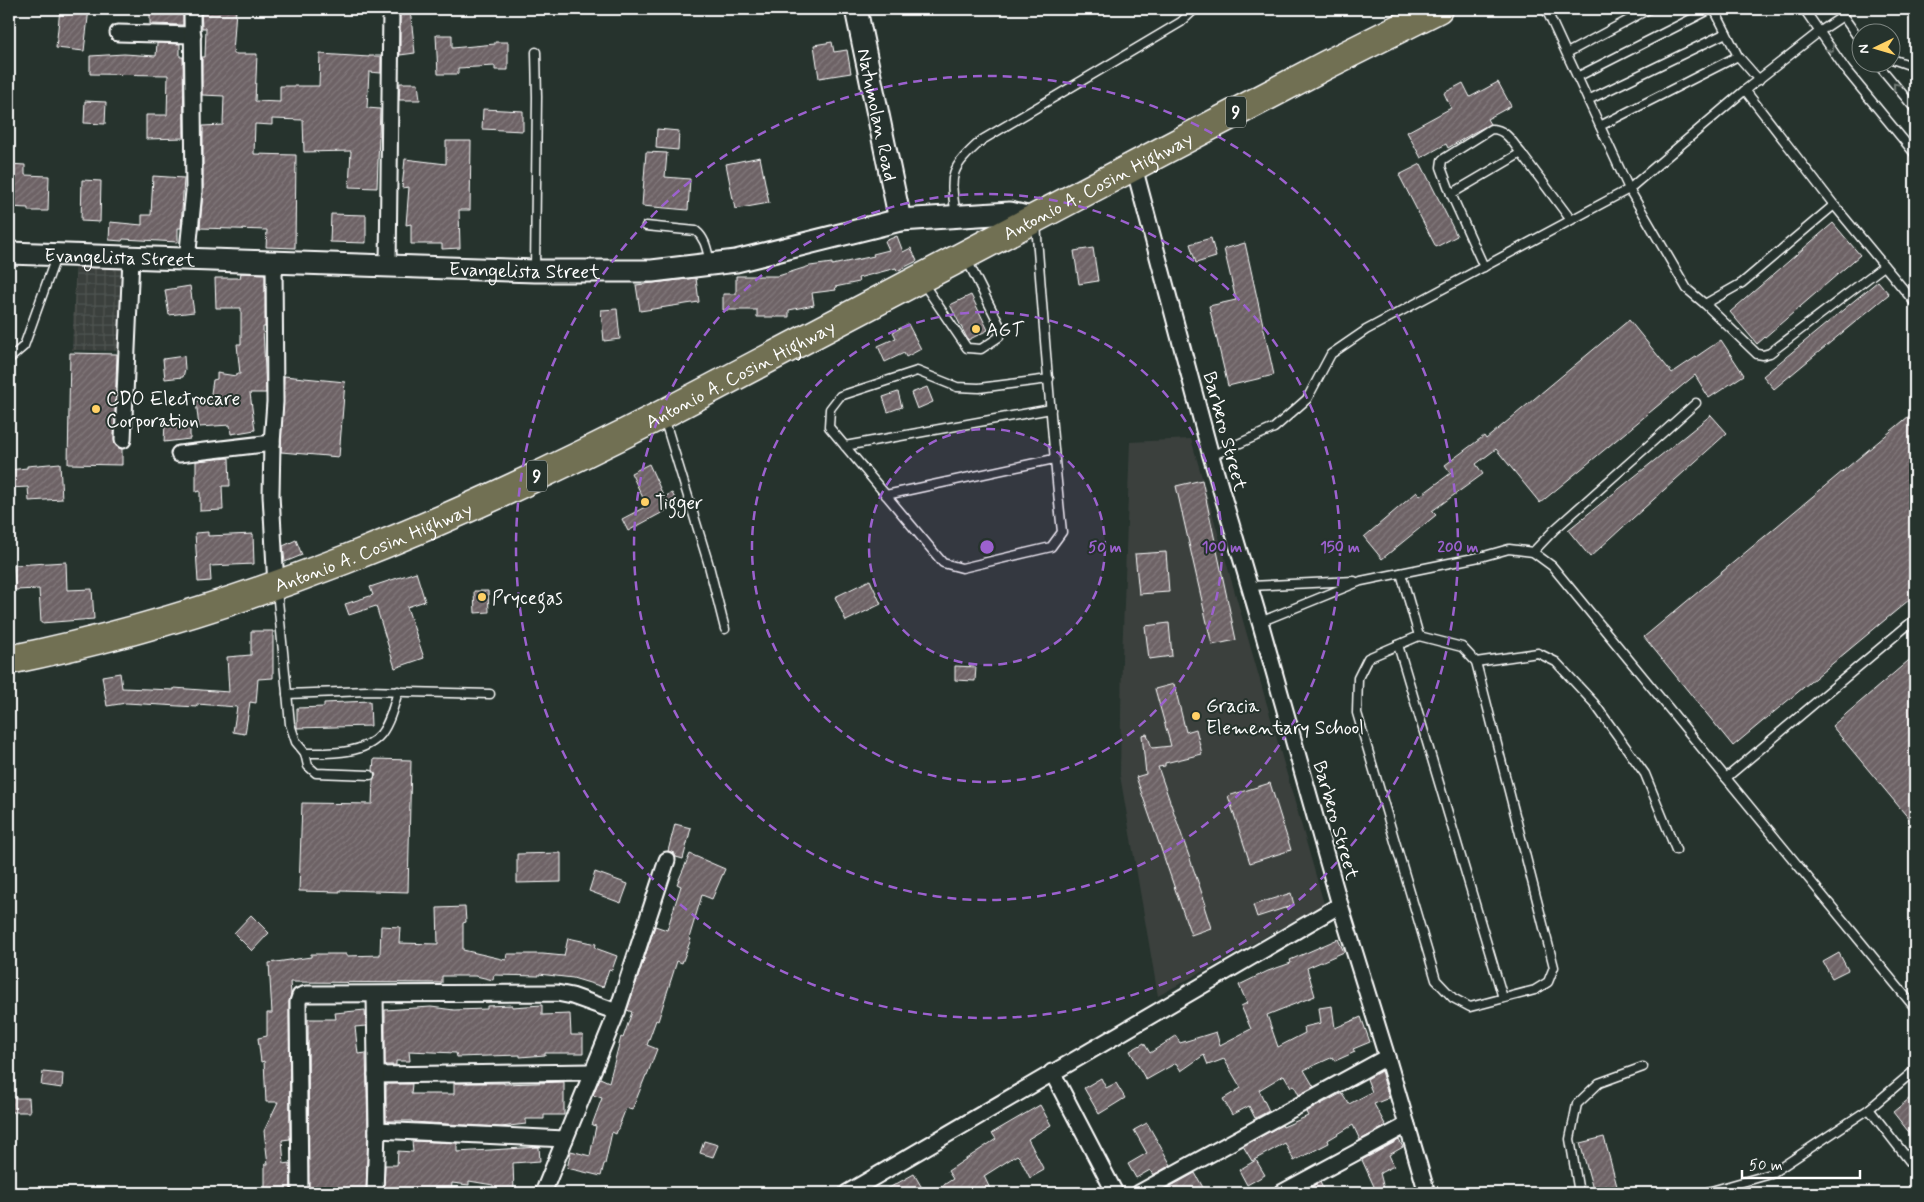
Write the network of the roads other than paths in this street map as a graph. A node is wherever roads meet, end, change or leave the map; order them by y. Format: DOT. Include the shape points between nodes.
graph roads {
  1 [pos="192,9"];
  2 [pos="390,9"];
  3 [pos="856,9"];
  4 [pos="1195,9"];
  5 [pos="1438,9"];
  6 [pos="1546,9"];
  7 [pos="1649,9"];
  8 [pos="1713,9"];
  9 [pos="1804,9"];
  10 [pos="1840,12"];
  11 [pos="1852,29"];
  12 [pos="1819,32"];
  13 [pos="118,33"];
  14 [pos="1726,34"];
  15 [pos="193,35"];
  16 [pos="536,52"];
  17 [pos="1566,53"];
  18 [pos="1738,56"];
  19 [pos="1902,62"];
  20 [pos="1915,67"];
  21 [pos="1884,72"];
  22 [pos="1578,77"];
  23 [pos="1759,80"];
  24 [pos="1745,90"];
  25 [pos="1588,100"];
  26 [pos="1915,109"];
  27 [pos="1600,126"];
  28 [pos="1521,153"];
  29 [pos="1915,154"];
  30 [pos="1134,167"];
  31 [pos="1629,189"];
  32 [pos="1451,194"];
  33 [pos="1834,205"];
  34 [pos="956,215"];
  35 [pos="1035,219"];
  36 [pos="900,220"];
  37 [pos="1571,220"];
  38 [pos="646,226"];
  39 [pos="9,253"];
  40 [pos="57,255"];
  41 [pos="965,256"];
  42 [pos="131,258"];
  43 [pos="187,260"];
  44 [pos="274,262"];
  45 [pos="710,264"];
  46 [pos="388,266"];
  47 [pos="1884,266"];
  48 [pos="1484,267"];
  49 [pos="535,271"];
  50 [pos="920,279"];
  51 [pos="1705,304"];
  52 [pos="1915,304"];
  53 [pos="9,359"];
  54 [pos="1049,379"];
  55 [pos="1696,403"];
  56 [pos="1051,410"];
  57 [pos="663,414"];
  58 [pos="123,440"];
  59 [pos="272,443"];
  60 [pos="844,446"];
  61 [pos="179,454"];
  62 [pos="1211,456"];
  63 [pos="1054,459"];
  64 [pos="886,495"];
  65 [pos="1533,552"];
  66 [pos="1402,573"];
  67 [pos="1361,581"];
  68 [pos="276,586"];
  69 [pos="1250,586"];
  70 [pos="1915,619"];
  71 [pos="1260,622"];
  72 [pos="725,629"];
  73 [pos="1419,636"];
  74 [pos="1398,645"];
  75 [pos="9,660"];
  76 [pos="1476,662"];
  77 [pos="398,691"];
  78 [pos="287,694"];
  79 [pos="490,694"];
  80 [pos="305,754"];
  81 [pos="370,775"];
  82 [pos="1726,778"];
  83 [pos="1676,850"];
  84 [pos="666,860"];
  85 [pos="1340,905"];
  86 [pos="375,995"];
  87 [pos="1504,998"];
  88 [pos="1915,1008"];
  89 [pos="617,1012"];
  90 [pos="1387,1057"];
  91 [pos="1643,1068"];
  92 [pos="1915,1070"];
  93 [pos="591,1072"];
  94 [pos="1052,1072"];
  95 [pos="376,1075"];
  96 [pos="1869,1109"];
  97 [pos="1408,1125"];
  98 [pos="377,1130"];
  99 [pos="565,1139"];
  100 [pos="1915,1168"];
  101 [pos="300,1193"];
  102 [pos="375,1193"];
  103 [pos="543,1193"];
  104 [pos="849,1193"];
  105 [pos="1115,1193"];
  106 [pos="1138,1193"];
  107 [pos="1281,1193"];
  108 [pos="1427,1193"];
  109 [pos="1579,1193"];
  110 [pos="1704,1193"];
  1 -- 15 [label="street"];
  2 -- 46 [label="street"];
  3 -- 36 [label="street, Natumolan Road"];
  4 -- 34 [label="lane" via="1181,22 982,140 961,159 953,173"];
  5 -- 30 [label="highway, Antonio A. Cosin Highway / 9"];
  6 -- 17 [label="lane"];
  7 -- 17 [label="lane"];
  8 -- 14 [label="lane"];
  8 -- 22 [label="lane"];
  9 -- 12 [label="lane"];
  10 -- 11 [label="lane"];
  10 -- 12 [label="lane"];
  12 -- 23 [label="lane"];
  12 -- 29 [label="lane, one-way"];
  13 -- 15 [label="street"];
  14 -- 18 [label="lane"];
  14 -- 25 [label="lane"];
  15 -- 43 [label="street" via="194,191"];
  16 -- 49 [label="lane"];
  17 -- 22 [label="lane"];
  18 -- 23 [label="lane"];
  18 -- 27 [label="lane"];
  19 -- 20 [label="lane"];
  26 -- 21 [label="lane, one-way"];
  22 -- 25 [label="lane"];
  23 -- 24 [label="lane"];
  24 -- 31 [label="lane"];
  24 -- 33 [label="lane"];
  25 -- 27 [label="lane"];
  27 -- 31 [label="lane"];
  28 -- 32 [label="lane"];
  28 -- 32 [label="lane" via="1502,131 1491,129 1442,160 1441,167"];
  28 -- 37 [label="lane"];
  30 -- 35 [label="highway, Antonio A. Cosin Highway / 9"];
  30 -- 62 [label="street, Barbero Street"];
  31 -- 37 [label="lane"];
  31 -- 51 [label="lane" via="1687,289"];
  32 -- 48 [label="lane"];
  33 -- 47 [label="lane"];
  33 -- 51 [label="lane" via="1742,283"];
  34 -- 35 [label="street, Evangelista Street" via="1010,213"];
  34 -- 36 [label="street, Evangelista Street"];
  35 -- 41 [label="highway, Antonio A. Cosin Highway / 9"];
  35 -- 54 [label="lane"];
  36 -- 45 [label="street, Evangelista Street" via="736,261"];
  37 -- 48 [label="lane"];
  38 -- 45 [label="lane" via="696,231 706,244"];
  39 -- 40 [label="street, Evangelista Street"];
  40 -- 42 [label="street, Evangelista Street"];
  40 -- 53 [label="lane" via="24,346"];
  41 -- 50 [label="highway, Antonio A. Cosin Highway / 9"];
  41 -- 50 [label="lane" via="1000,326 999,337 981,349 967,348"];
  42 -- 43 [label="street, Evangelista Street"];
  42 -- 58 [label="street"];
  43 -- 44 [label="street, Evangelista Street"];
  44 -- 46 [label="street, Evangelista Street"];
  44 -- 59 [label="street" via="275,402"];
  45 -- 49 [label="street, Evangelista Street" via="652,271"];
  46 -- 49 [label="street, Evangelista Street"];
  47 -- 51 [label="lane" via="1763,355 1757,354"];
  47 -- 52 [label="lane"];
  48 -- 62 [label="lane" via="1366,330 1331,354 1307,399 1274,428"];
  50 -- 57 [label="highway, Antonio A. Cosin Highway / 9"];
  54 -- 56 [label="lane"];
  54 -- 60 [label="lane" via="979,388 957,387 917,371 840,396 830,409 828,427"];
  55 -- 65 [label="lane"];
  56 -- 60 [label="lane"];
  56 -- 63 [label="lane"];
  57 -- 68 [label="highway, Antonio A. Cosin Highway / 9" via="444,519"];
  57 -- 72 [label="lane"];
  59 -- 61 [label="street"];
  59 -- 68 [label="street"];
  60 -- 64 [label="lane"];
  62 -- 69 [label="street, Barbero Street"];
  63 -- 64 [label="lane"];
  63 -- 64 [label="lane" via="1062,532 1051,547 962,568 943,563"];
  65 -- 66 [label="lane" via="1509,548"];
  65 -- 82 [label="lane" via="1552,566"];
  66 -- 67 [label="lane"];
  66 -- 73 [label="lane"];
  67 -- 69 [label="lane"];
  67 -- 71 [label="lane"];
  68 -- 75 [label="highway, Antonio A. Cosin Highway / 9" via="103,640"];
  68 -- 78 [label="lane"];
  69 -- 71 [label="street, Barbero Street"];
  70 -- 82 [label="lane"];
  71 -- 85 [label="street, Barbero Street"];
  73 -- 74 [label="lane"];
  73 -- 76 [label="lane" via="1462,647"];
  74 -- 87 [label="lane"];
  74 -- 87 [label="lane" via="1368,658 1358,678 1357,713 1436,980 1453,998 1470,1007"];
  76 -- 83 [label="lane" via="1538,653 1556,662 1594,703 1644,774"];
  76 -- 87 [label="lane" via="1554,967 1548,982 1535,990"];
  77 -- 78 [label="lane"];
  77 -- 79 [label="lane"];
  77 -- 80 [label="lane" via="392,713 380,734 367,745 339,752"];
  78 -- 80 [label="lane" via="290,724 296,742"];
  80 -- 81 [label="lane" via="308,766 316,773"];
  82 -- 88 [label="lane"];
  84 -- 89 [label="street"];
  85 -- 90 [label="street, Barbero Street"];
  85 -- 94 [label="street"];
  86 -- 89 [label="street" via="557,994"];
  86 -- 95 [label="street"];
  86 -- 101 [label="street" via="300,996"];
  89 -- 93 [label="street"];
  90 -- 97 [label="street, Barbero Street"];
  90 -- 106 [label="street"];
  91 -- 109 [label="lane" via="1599,1082 1576,1104 1570,1139"];
  92 -- 96 [label="lane"];
  93 -- 95 [label="street"];
  93 -- 99 [label="street"];
  94 -- 104 [label="street"];
  94 -- 105 [label="street"];
  95 -- 98 [label="street"];
  96 -- 100 [label="lane"];
  96 -- 110 [label="lane" via="1771,1174"];
  97 -- 107 [label="street"];
  97 -- 108 [label="street, Barbero Street"];
  98 -- 99 [label="street"];
  98 -- 102 [label="street"];
  99 -- 103 [label="street"];
}
